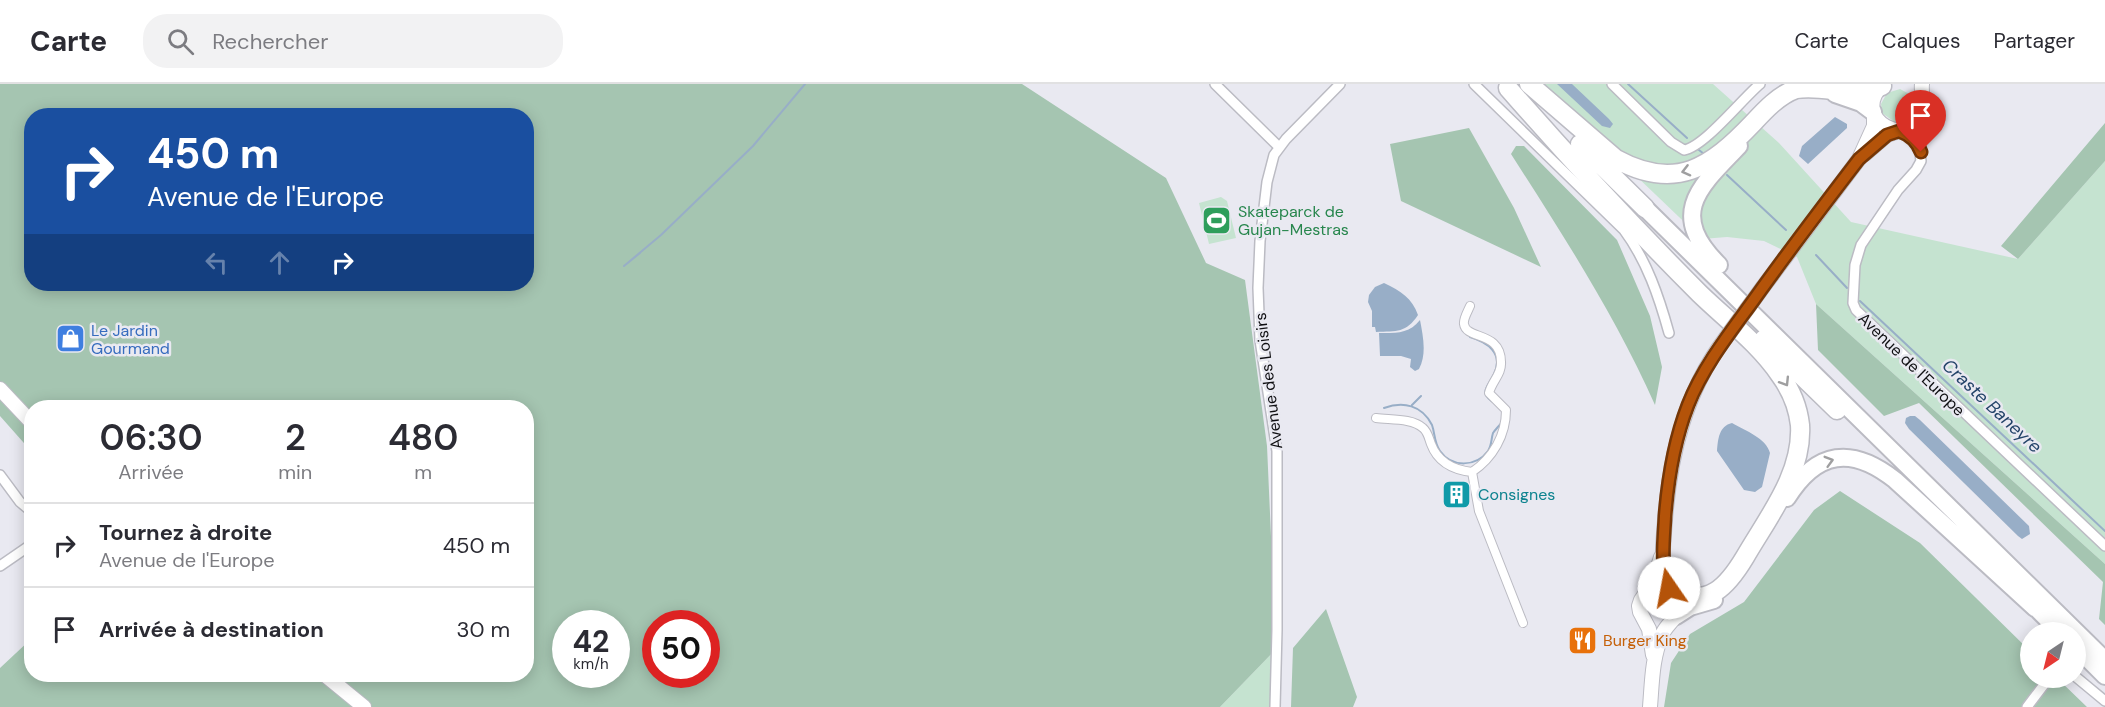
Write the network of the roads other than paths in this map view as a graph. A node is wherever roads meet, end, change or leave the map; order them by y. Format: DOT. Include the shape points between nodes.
graph roads {
  1 [pos="1215,84"];
  2 [pos="1340,84"];
  3 [pos="1474,84"];
  4 [pos="1530,84"];
  5 [pos="1612,84"];
  6 [pos="1760,84"];
  7 [pos="1910,84"];
  8 [pos="1922,84"];
  9 [pos="1510,85"];
  10 [pos="1883,85"];
  11 [pos="1922,99"];
  12 [pos="1874,113"];
  13 [pos="1918,120"];
  14 [pos="1899,131"];
  15 [pos="1918,144"];
  16 [pos="1279,147"];
  17 [pos="1859,159"];
  18 [pos="1645,208"];
  19 [pos="1470,306"];
  20 [pos="1669,333"];
  21 [pos="2,394"];
  22 [pos="1843,409"];
  23 [pos="24,415"];
  24 [pos="1376,418"];
  25 [pos="1472,472"];
  26 [pos="0,475"];
  27 [pos="24,505"];
  28 [pos="2105,546"];
  29 [pos="24,550"];
  30 [pos="1663,551"];
  31 [pos="0,566"];
  32 [pos="1648,591"];
  33 [pos="1672,593"];
  34 [pos="2035,608"];
  35 [pos="1673,620"];
  36 [pos="1647,622"];
  37 [pos="2050,622"];
  38 [pos="1523,623"];
  39 [pos="2086,657"];
  40 [pos="1654,660"];
  41 [pos="2105,660"];
  42 [pos="2105,676"];
  43 [pos="334,682"];
  44 [pos="2086,685"];
  45 [pos="2041,688"];
  46 [pos="2105,701"];
  47 [pos="364,707"];
  48 [pos="1275,707"];
  49 [pos="1650,707"];
  50 [pos="2027,707"];
  1 -- 16 [label="street"];
  2 -- 16 [label="street"];
  3 -- 20 [label="street" via="1624,230 1642,257"];
  10 -- 4 [label="highway, one-way" via="1867,92 1824,87 1794,90 1778,99 1714,159 1680,173 1657,174 1616,159"];
  5 -- 6 [label="street" via="1684,150 1707,136"];
  7 -- 11 [label="main road"];
  8 -- 11 [label="main road"];
  9 -- 18 [label="highway"];
  9 -- 22 [label="highway"];
  9 -- 33 [label="highway, one-way" via="1568,157 1769,361 1796,404 1800,438 1792,472 1734,574 1721,589 1706,596"];
  10 -- 12 [label="main road" via="1873,99"];
  11 -- 13 [label="main road"];
  12 -- 14 [label="main road" via="1884,127"];
  12 -- 17 [label="main road" via="1874,126"];
  12 -- 22 [label="highway" via="1861,103 1835,94 1814,92 1793,97 1768,116 1710,176 1696,196 1692,214 1694,232 1702,247 1824,373"];
  13 -- 14 [label="main road"];
  13 -- 15 [label="street, Avenue de l'Europe"];
  14 -- 15 [label="street"];
  14 -- 17 [label="main road" via="1887,135"];
  15 -- 28 [label="street, Avenue de l'Europe" via="1922,158 1919,166 1898,190 1859,251 1856,310"];
  16 -- 48 [label="street, Avenue des Loisirs" via="1267,182 1258,288 1261,348 1277,451"];
  17 -- 30 [label="main road, bridge" via="1725,339 1699,382 1680,429 1667,495"];
  18 -- 22 [label="highway"];
  19 -- 25 [label="street" via="1465,328 1491,341 1501,356 1500,374 1489,393 1506,410 1506,424 1490,458"];
  21 -- 23 [label="main road"];
  22 -- 34 [label="highway"];
  22 -- 41 [label="highway"];
  24 -- 25 [label="street" via="1422,427 1436,456 1458,470"];
  25 -- 38 [label="street" via="1479,511"];
  26 -- 27 [label="street"];
  29 -- 31 [label="street"];
  30 -- 32 [label="main road"];
  30 -- 33 [label="main road"];
  32 -- 33 [label="main road" via="1661,588"];
  32 -- 36 [label="main road" via="1639,606"];
  33 -- 35 [label="main road" via="1678,604"];
  35 -- 34 [label="highway, one-way" via="1690,607 1718,598 1734,586 1800,479 1821,462 1846,457 1874,465 1895,480"];
  34 -- 37 [label="highway"];
  35 -- 36 [label="main road" via="1658,627"];
  35 -- 40 [label="main road" via="1662,634"];
  36 -- 40 [label="main road"];
  39 -- 42 [label="highway"];
  40 -- 49 [label="main road"];
  43 -- 47 [label="main road"];
  44 -- 46 [label="street"];
  45 -- 50 [label="street"];
}
